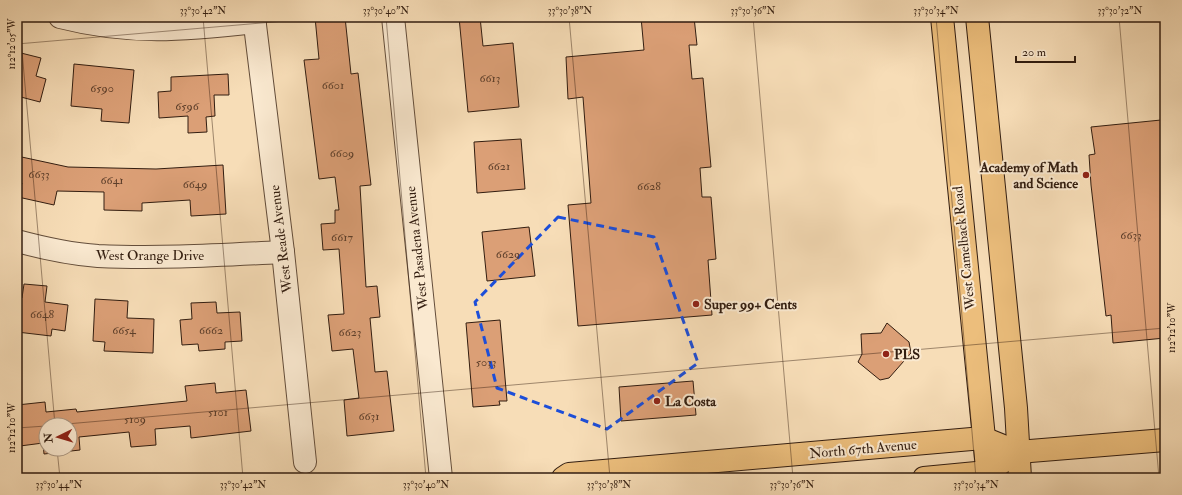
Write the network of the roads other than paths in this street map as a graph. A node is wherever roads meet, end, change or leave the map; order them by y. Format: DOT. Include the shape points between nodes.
graph roads {
  1 [pos="60,17"];
  2 [pos="393,17"];
  3 [pos="942,17"];
  4 [pos="977,17"];
  5 [pos="255,20"];
  6 [pos="17,242"];
  7 [pos="284,252"];
  8 [pos="983,438"];
  9 [pos="1165,440"];
  10 [pos="1018,452"];
  11 [pos="305,462"];
  12 [pos="987,475"];
  13 [pos="442,478"];
  14 [pos="563,478"];
  15 [pos="924,478"];
  16 [pos="1020,478"];
  1 -- 5 [label="street" via="90,25 142,30 190,30"];
  2 -- 13 [label="street, West Pasadena Avenue"];
  3 -- 8 [label="main road, West Camelback Road"];
  4 -- 10 [label="main road" via="1016,408"];
  5 -- 7 [label="street, West Reade Avenue"];
  6 -- 7 [label="street, West Orange Drive" via="97,256 213,256"];
  7 -- 11 [label="street, West Reade Avenue"];
  8 -- 10 [label="main road, North 67th Avenue"];
  8 -- 12 [label="main road, West Camelback Road"];
  8 -- 14 [label="main road, North 67th Avenue" via="569,474"];
  9 -- 10 [label="main road, North 67th Avenue"];
  10 -- 12 [label="main road, North 67th Avenue"];
  10 -- 16 [label="main road"];
  12 -- 15 [label="main road, North 67th Avenue"];
}
